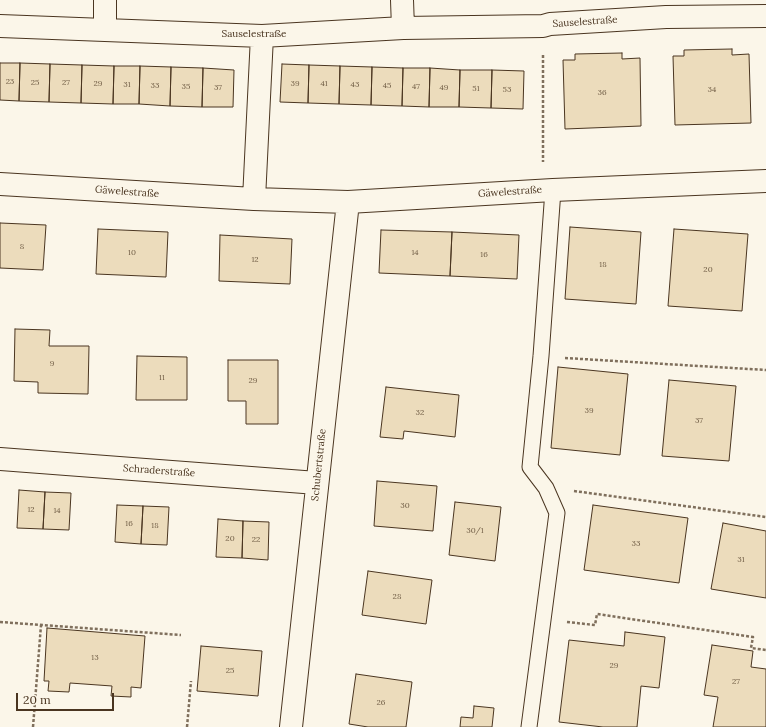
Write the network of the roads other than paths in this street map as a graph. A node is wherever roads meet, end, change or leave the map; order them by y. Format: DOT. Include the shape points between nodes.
graph roads {
  1 [pos="105,0"];
  2 [pos="402,0"];
  3 [pos="766,16"];
  4 [pos="0,26"];
  5 [pos="403,28"];
  6 [pos="105,30"];
  7 [pos="262,36"];
  8 [pos="766,181"];
  9 [pos="0,184"];
  10 [pos="548,190"];
  11 [pos="254,200"];
  12 [pos="348,202"];
  13 [pos="0,459"];
  14 [pos="317,483"];
  15 [pos="291,727"];
  16 [pos="529,727"];
  1 -- 6 [label="street"];
  2 -- 5 [label="street"];
  3 -- 5 [label="street, Sauselestraße" via="666,17 543,26"];
  4 -- 6 [label="street, Sauselestraße"];
  5 -- 7 [label="street, Sauselestraße"];
  6 -- 7 [label="street, Sauselestraße"];
  7 -- 11 [label="street"];
  8 -- 10 [label="street, Gäwelestraße"];
  9 -- 11 [label="street, Gäwelestraße"];
  10 -- 12 [label="street, Gäwelestraße"];
  10 -- 16 [label="lane" via="540,356 530,467 546,488 557,513"];
  11 -- 12 [label="street, Gäwelestraße"];
  12 -- 14 [label="street, Schubertstraße"];
  13 -- 14 [label="street, Schraderstraße"];
  14 -- 15 [label="street, Schubertstraße"];
}
